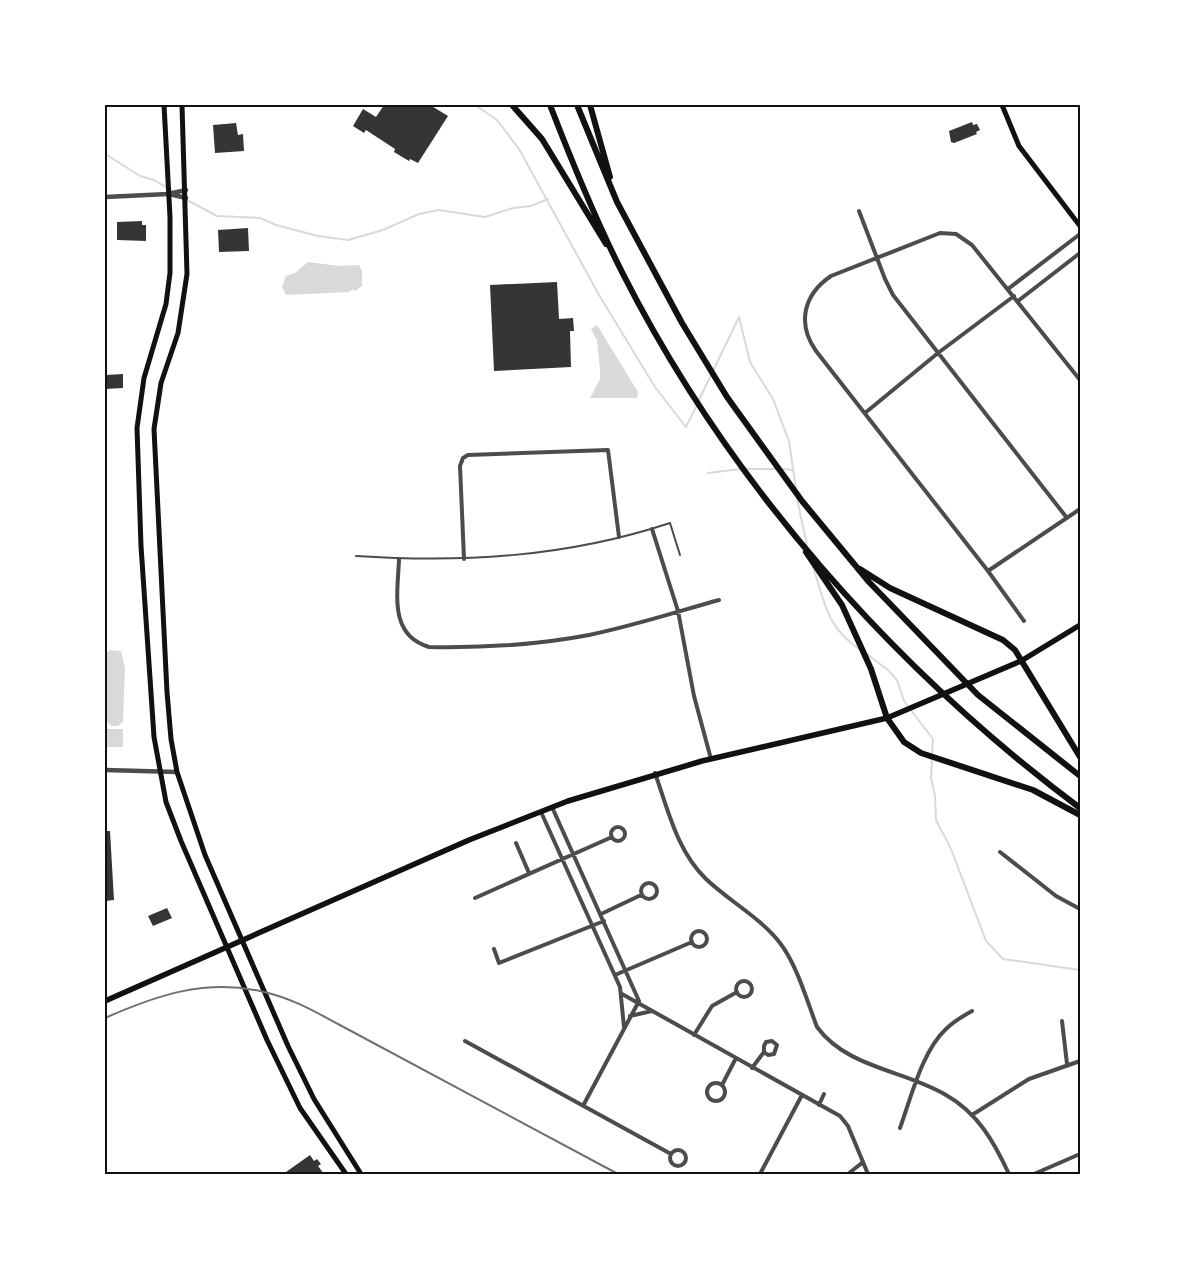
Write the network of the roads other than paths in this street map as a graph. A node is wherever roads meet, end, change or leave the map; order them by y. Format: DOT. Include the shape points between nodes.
graph roads {
  1 [pos="164,105"];
  2 [pos="182,105"];
  3 [pos="512,105"];
  4 [pos="550,105"];
  5 [pos="577,105"];
  6 [pos="590,105"];
  7 [pos="1002,105"];
  8 [pos="186,190"];
  9 [pos="168,194"];
  10 [pos="105,197"];
  11 [pos="186,198"];
  12 [pos="617,202"];
  13 [pos="859,211"];
  14 [pos="1080,226"];
  15 [pos="1080,234"];
  16 [pos="1080,253"];
  17 [pos="876,257"];
  18 [pos="623,273"];
  19 [pos="1008,289"];
  20 [pos="1014,296"];
  21 [pos="1018,301"];
  22 [pos="938,353"];
  23 [pos="1080,380"];
  24 [pos="865,413"];
  25 [pos="1080,509"];
  26 [pos="1067,518"];
  27 [pos="787,524"];
  28 [pos="652,529"];
  29 [pos="620,537"];
  30 [pos="680,555"];
  31 [pos="356,556"];
  32 [pos="399,559"];
  33 [pos="464,559"];
  34 [pos="852,563"];
  35 [pos="988,570"];
  36 [pos="719,600"];
  37 [pos="678,611"];
  38 [pos="1024,621"];
  39 [pos="1080,625"];
  40 [pos="1021,661"];
  41 [pos="887,718"];
  42 [pos="1080,757"];
  43 [pos="711,759"];
  44 [pos="105,770"];
  45 [pos="160,771"];
  46 [pos="177,772"];
  47 [pos="655,773"];
  48 [pos="1080,776"];
  49 [pos="552,807"];
  50 [pos="1080,808"];
  51 [pos="541,812"];
  52 [pos="1080,815"];
  53 [pos="612,837"];
  54 [pos="516,843"];
  55 [pos="1000,852"];
  56 [pos="573,854"];
  57 [pos="563,858"];
  58 [pos="529,874"];
  59 [pos="641,895"];
  60 [pos="475,898"];
  61 [pos="1080,910"];
  62 [pos="601,914"];
  63 [pos="604,921"];
  64 [pos="594,926"];
  65 [pos="243,942"];
  66 [pos="692,942"];
  67 [pos="228,948"];
  68 [pos="494,949"];
  69 [pos="626,971"];
  70 [pos="615,975"];
  71 [pos="737,992"];
  72 [pos="622,994"];
  73 [pos="105,1001"];
  74 [pos="639,1001"];
  75 [pos="653,1011"];
  76 [pos="972,1011"];
  77 [pos="630,1016"];
  78 [pos="1062,1021"];
  79 [pos="624,1027"];
  80 [pos="694,1035"];
  81 [pos="465,1041"];
  82 [pos="764,1052"];
  83 [pos="736,1058"];
  84 [pos="1080,1061"];
  85 [pos="1067,1064"];
  86 [pos="752,1068"];
  87 [pos="917,1082"];
  88 [pos="722,1086"];
  89 [pos="824,1094"];
  90 [pos="802,1095"];
  91 [pos="584,1104"];
  92 [pos="819,1105"];
  93 [pos="972,1114"];
  94 [pos="900,1128"];
  95 [pos="671,1154"];
  96 [pos="1080,1154"];
  97 [pos="863,1162"];
  98 [pos="346,1174"];
  99 [pos="361,1174"];
  100 [pos="760,1174"];
  101 [pos="848,1174"];
  102 [pos="868,1174"];
  103 [pos="1009,1174"];
  104 [pos="1034,1174"];
  1 -- 9 [label="main road"];
  2 -- 8 [label="main road"];
  3 -- 18 [label="highway" via="560,165"];
  4 -- 18 [label="highway" via="574,168"];
  5 -- 12 [label="highway"];
  6 -- 12 [label="highway"];
  7 -- 14 [label="main road" via="1025,156"];
  8 -- 9 [label="street"];
  8 -- 11 [label="main road"];
  9 -- 10 [label="street"];
  9 -- 11 [label="street"];
  9 -- 45 [label="main road" via="171,250 166,304 144,378 137,428 141,546 154,737"];
  11 -- 46 [label="main road" via="184,307 161,383 154,444 167,692"];
  12 -- 34 [label="highway" via="727,397 802,501"];
  13 -- 17 [label="street"];
  15 -- 19 [label="street"];
  16 -- 21 [label="street"];
  17 -- 19 [label="street" via="936,234 956,234 972,245"];
  17 -- 22 [label="street" via="893,295"];
  17 -- 24 [label="street" via="823,281 808,300 804,316 810,344"];
  18 -- 27 [label="highway" via="697,399"];
  19 -- 20 [label="street"];
  20 -- 21 [label="street"];
  20 -- 22 [label="street"];
  21 -- 23 [label="street"];
  22 -- 24 [label="street"];
  22 -- 26 [label="street"];
  24 -- 35 [label="street"];
  25 -- 26 [label="street"];
  26 -- 35 [label="street"];
  27 -- 41 [label="highway" via="842,606 871,669"];
  27 -- 50 [label="highway" via="871,621 959,710"];
  28 -- 29 [label="lane"];
  28 -- 30 [label="lane" via="670,523"];
  28 -- 37 [label="street"];
  29 -- 33 [label="lane" via="532,555"];
  29 -- 33 [label="street" via="608,450 468,455 460,466"];
  31 -- 32 [label="lane"];
  32 -- 33 [label="lane"];
  32 -- 37 [label="street" via="398,617 408,635 428,647 532,644 609,630"];
  34 -- 40 [label="highway" via="890,588 1003,640 1015,650"];
  34 -- 48 [label="highway" via="978,696"];
  35 -- 38 [label="street"];
  36 -- 37 [label="street"];
  37 -- 43 [label="street" via="694,696"];
  39 -- 40 [label="main road"];
  40 -- 41 [label="main road"];
  40 -- 42 [label="highway"];
  41 -- 43 [label="main road"];
  41 -- 52 [label="highway" via="904,742 921,753 1042,793"];
  43 -- 47 [label="main road"];
  44 -- 45 [label="street"];
  45 -- 46 [label="street"];
  45 -- 67 [label="main road" via="166,802 180,841"];
  46 -- 65 [label="main road" via="205,855"];
  47 -- 49 [label="main road"];
  47 -- 87 [label="street" via="678,839 690,860 706,879 780,942 817,1027 824,1036 847,1054"];
  49 -- 51 [label="main road"];
  49 -- 56 [label="street"];
  51 -- 57 [label="street"];
  51 -- 65 [label="main road" via="417,863"];
  53 -- 56 [label="street"];
  54 -- 58 [label="street"];
  55 -- 61 [label="street" via="1056,896"];
  56 -- 57 [label="street"];
  56 -- 62 [label="street"];
  57 -- 58 [label="street"];
  57 -- 64 [label="street"];
  58 -- 60 [label="street"];
  59 -- 59 [label="street" via="641,887 646,883 657,888 652,899"];
  59 -- 62 [label="street"];
  62 -- 63 [label="street"];
  63 -- 64 [label="street"];
  63 -- 69 [label="street"];
  64 -- 68 [label="street" via="499,963"];
  64 -- 70 [label="street"];
  65 -- 67 [label="main road"];
  65 -- 99 [label="main road" via="314,1099"];
  66 -- 66 [label="street" via="702,947 707,937 696,932"];
  66 -- 69 [label="street"];
  67 -- 73 [label="main road"];
  67 -- 98 [label="main road" via="290,1090"];
  69 -- 70 [label="street"];
  69 -- 74 [label="street"];
  70 -- 72 [label="street"];
  71 -- 71 [label="street" via="740,996 747,996 751,985 740,982 736,986"];
  71 -- 80 [label="street" via="712,1006"];
  72 -- 74 [label="street"];
  72 -- 79 [label="street"];
  74 -- 75 [label="street"];
  74 -- 77 [label="street"];
  75 -- 77 [label="street"];
  75 -- 80 [label="street"];
  76 -- 87 [label="street" via="940,1035"];
  77 -- 79 [label="street"];
  78 -- 85 [label="street"];
  79 -- 91 [label="street"];
  80 -- 83 [label="street"];
  81 -- 91 [label="street"];
  82 -- 86 [label="street"];
  83 -- 86 [label="street"];
  83 -- 88 [label="street"];
  84 -- 85 [label="street"];
  85 -- 93 [label="street" via="1011,1089"];
  86 -- 90 [label="street"];
  87 -- 93 [label="street" via="948,1096"];
  87 -- 94 [label="street"];
  88 -- 88 [label="street" via="716,1083 708,1088 712,1100 722,1098 725,1091"];
  89 -- 92 [label="street"];
  90 -- 92 [label="street"];
  90 -- 100 [label="street"];
  91 -- 95 [label="street"];
  92 -- 97 [label="street" via="845,1120"];
  93 -- 103 [label="street" via="991,1138"];
  95 -- 95 [label="street" via="674,1164 680,1165 685,1160 681,1151 675,1150"];
  96 -- 104 [label="street"];
  97 -- 101 [label="street"];
  97 -- 102 [label="street"];
}
